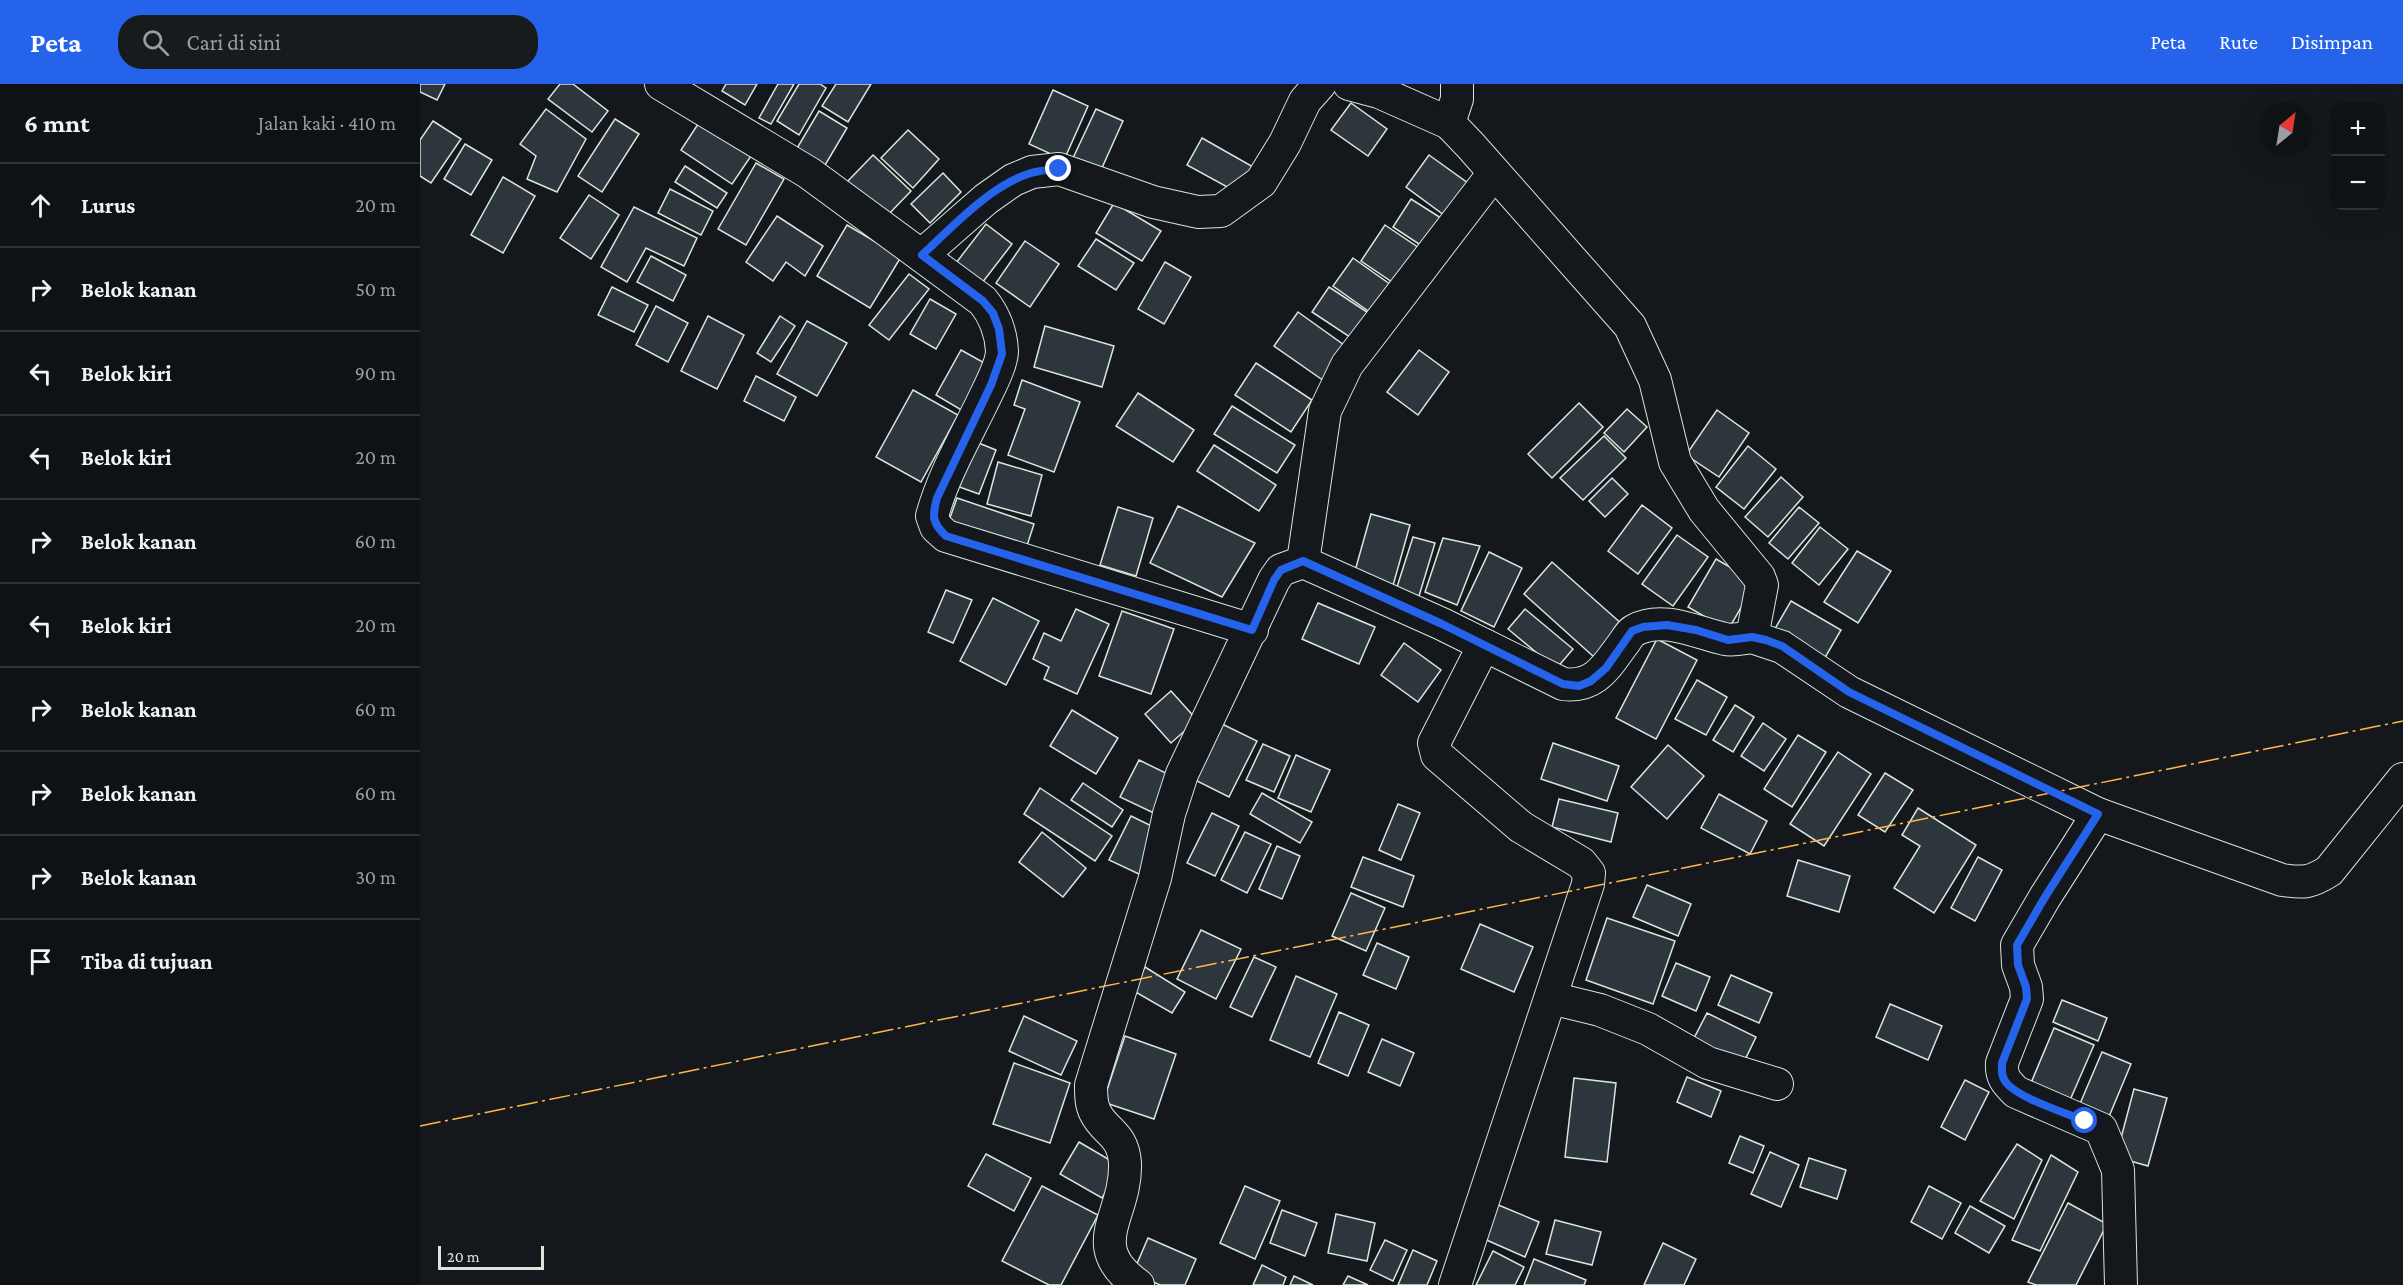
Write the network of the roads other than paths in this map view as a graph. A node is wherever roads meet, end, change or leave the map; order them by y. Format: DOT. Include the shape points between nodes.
graph roads {
  1 [pos="661,84"];
  2 [pos="1320,84"];
  3 [pos="1349,84"];
  4 [pos="1457,84"];
  5 [pos="1449,123"];
  6 [pos="1494,173"];
  7 [pos="922,255"];
  8 [pos="1303,561"];
  9 [pos="1252,630"];
  10 [pos="1752,637"];
  11 [pos="1484,645"];
  12 [pos="2403,779"];
  13 [pos="2098,814"];
  14 [pos="1551,998"];
  15 [pos="1777,1084"];
  16 [pos="1138,1285"];
  17 [pos="1455,1285"];
  18 [pos="2121,1285"];
  1 -- 7 [label="street" via="809,173"];
  2 -- 7 [label="street" via="1305,101 1261,182 1221,211 1198,212 1152,202 1059,169 1032,172 986,199"];
  3 -- 5 [label="street" via="1380,92"];
  4 -- 5 [label="street"];
  5 -- 6 [label="street"];
  6 -- 8 [label="street" via="1347,365 1325,411"];
  6 -- 10 [label="street" via="1630,326 1655,380 1675,462 1704,510 1762,585"];
  7 -- 9 [label="street" via="993,313 1002,354 937,498 932,516 936,527 946,536"];
  8 -- 9 [label="street" via="1281,570"];
  8 -- 11 [label="street"];
  9 -- 16 [label="street" via="1182,774 1155,879 1091,1085 1096,1115 1117,1137 1125,1159 1121,1198 1109,1241 1111,1255"];
  10 -- 11 [label="street" via="1728,640 1667,625 1643,627 1632,631 1598,674 1579,686 1563,684"];
  10 -- 13 [label="street" via="1782,646 1849,692"];
  11 -- 14 [label="street" via="1434,749 1521,826 1581,863 1589,873"];
  12 -- 13 [label="street" via="2329,871 2303,883 2282,880"];
  13 -- 18 [label="street" via="2017,945 2027,999 2002,1063 2002,1073 2016,1092 2101,1129 2118,1170"];
  14 -- 15 [label="street" via="1600,1010 1648,1029 1708,1063"];
  14 -- 17 [label="street"];
}
